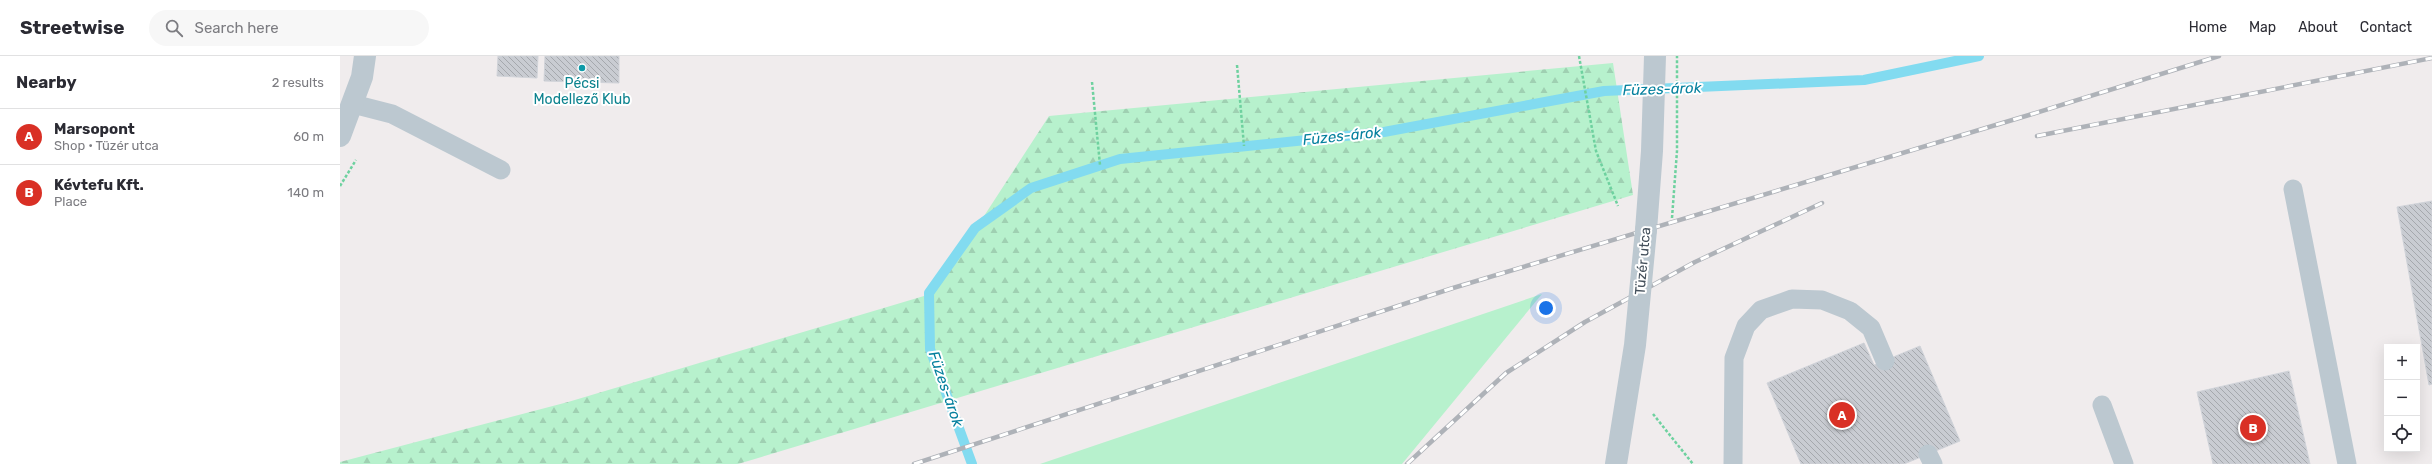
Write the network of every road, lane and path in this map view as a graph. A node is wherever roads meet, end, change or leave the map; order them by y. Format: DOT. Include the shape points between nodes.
graph roads {
  1 [pos="365,56"];
  2 [pos="1655,56"];
  3 [pos="1580,57"];
  4 [pos="1237,65"];
  5 [pos="1092,82"];
  6 [pos="353,104"];
  7 [pos="340,136"];
  8 [pos="1244,146"];
  9 [pos="1596,151"];
  10 [pos="1100,166"];
  11 [pos="501,170"];
  12 [pos="2293,189"];
  13 [pos="1886,361"];
  14 [pos="2102,405"];
  15 [pos="1734,463"];
  16 [pos="1616,464"];
  17 [pos="2124,464"];
  18 [pos="2347,464"];
  1 -- 6 [label="street" via="362,77"];
  2 -- 16 [label="street, Tüzér utca, bridge" via="1652,151 1636,345"];
  3 -- 9 [label="path"];
  4 -- 8 [label="path"];
  5 -- 10 [label="path"];
  6 -- 7 [label="street"];
  6 -- 11 [label="lane" via="392,114"];
  12 -- 18 [label="lane"];
  13 -- 15 [label="lane" via="1871,328 1850,311 1822,300 1792,299 1761,310 1746,326 1734,358"];
  14 -- 17 [label="lane"];
}
